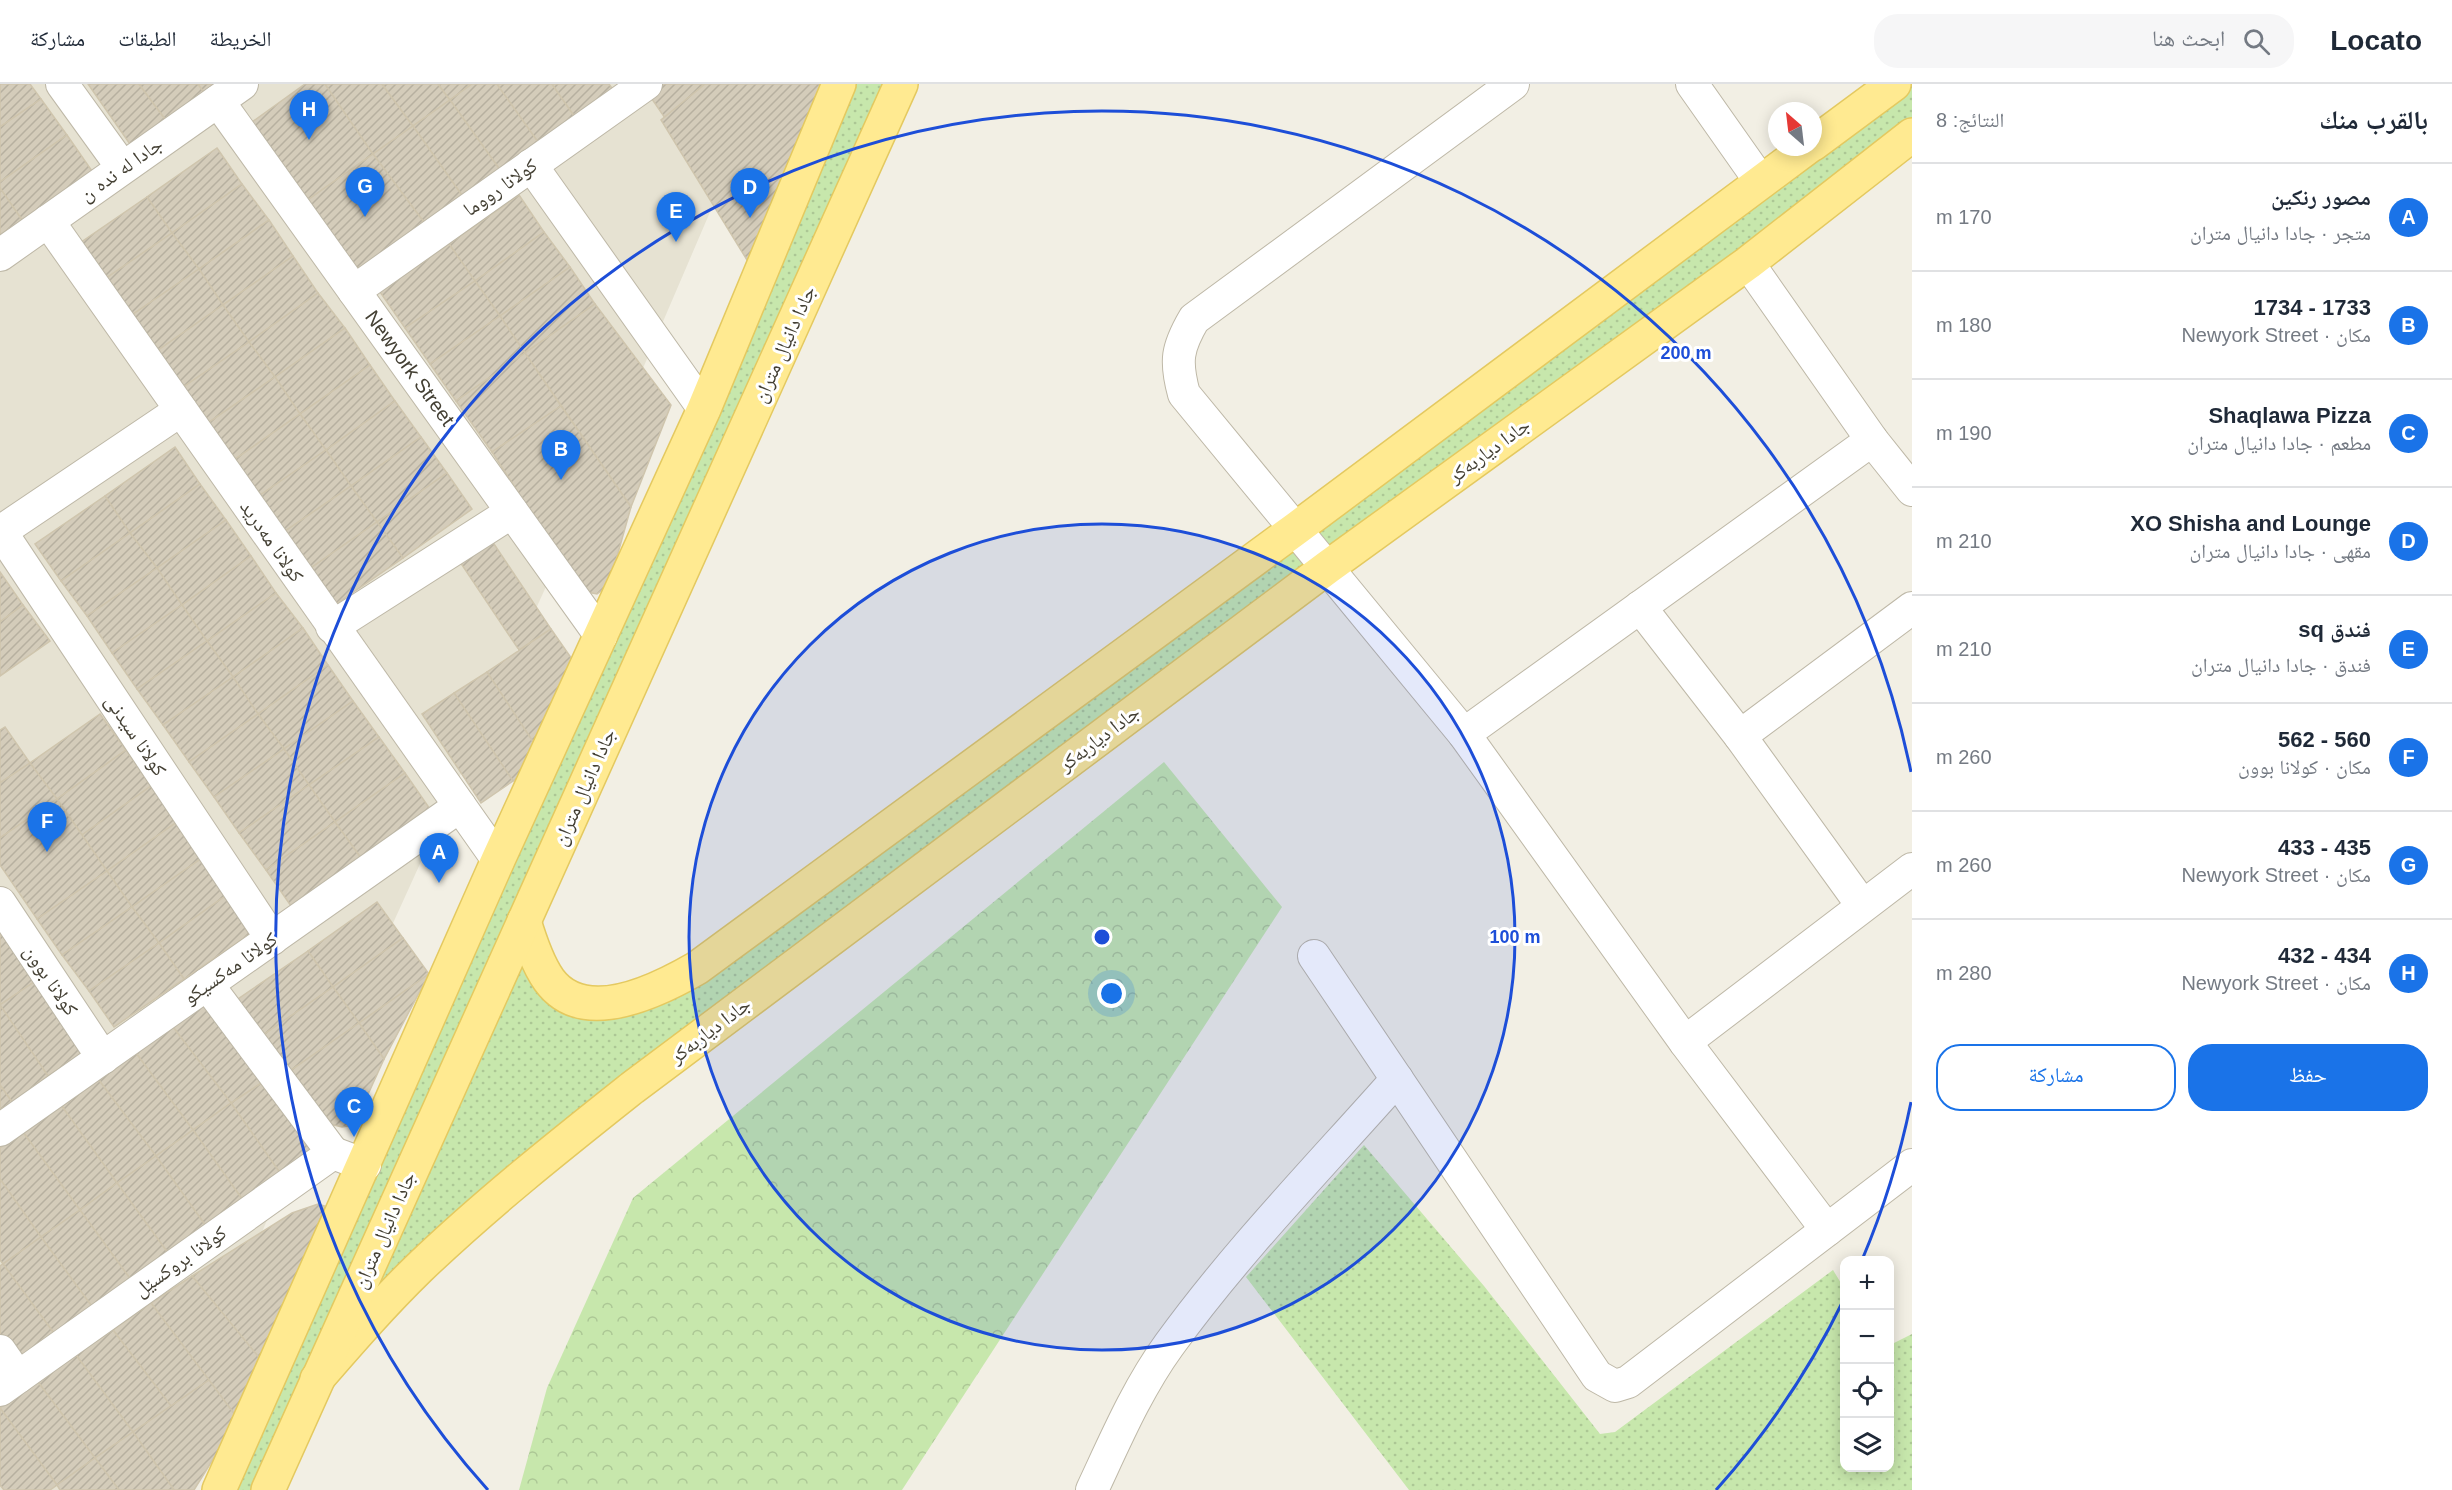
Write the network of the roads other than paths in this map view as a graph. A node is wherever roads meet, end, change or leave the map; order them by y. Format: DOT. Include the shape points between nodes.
graph roads {
  1 [pos="62,84"];
  2 [pos="646,84"];
  3 [pos="839,84"];
  4 [pos="901,84"];
  5 [pos="1513,84"];
  6 [pos="1692,84"];
  7 [pos="1894,84"];
  8 [pos="230,92"];
  9 [pos="1912,135"];
  10 [pos="1822,137"];
  11 [pos="1796,156"];
  12 [pos="531,165"];
  13 [pos="122,167"];
  14 [pos="1761,182"];
  15 [pos="48,221"];
  16 [pos="0,255"];
  17 [pos="1748,263"];
  18 [pos="354,291"];
  19 [pos="704,409"];
  20 [pos="182,410"];
  21 [pos="1872,440"];
  22 [pos="1912,490"];
  23 [pos="512,512"];
  24 [pos="1297,528"];
  25 [pos="0,532"];
  26 [pos="1328,567"];
  27 [pos="1640,607"];
  28 [pos="1912,608"];
  29 [pos="332,627"];
  30 [pos="601,636"];
  31 [pos="1464,734"];
  32 [pos="1740,736"];
  33 [pos="460,806"];
  34 [pos="498,860"];
  35 [pos="1912,869"];
  36 [pos="0,903"];
  37 [pos="1862,905"];
  38 [pos="524,921"];
  39 [pos="272,939"];
  40 [pos="1314,956"];
  41 [pos="207,984"];
  42 [pos="1685,1042"];
  43 [pos="103,1058"];
  44 [pos="1397,1079"];
  45 [pos="0,1130"];
  46 [pos="333,1153"];
  47 [pos="1912,1165"];
  48 [pos="364,1166"];
  49 [pos="1827,1230"];
  50 [pos="0,1351"];
  51 [pos="317,1379"];
  52 [pos="9,1384"];
  53 [pos="219,1490"];
  54 [pos="268,1490"];
  55 [pos="1092,1490"];
  1 -- 13 [label="street"];
  2 -- 12 [label="street, كولانا رووما"];
  3 -- 19 [label="main road"];
  4 -- 38 [label="main road, جادا دانيال متران"];
  5 -- 24 [label="street" via="1194,319 1181,342 1177,368 1184,394"];
  6 -- 14 [label="street"];
  7 -- 10 [label="main road"];
  8 -- 13 [label="street, جادا له نده ن"];
  8 -- 18 [label="street, Newyork Street"];
  9 -- 17 [label="main road, جادا دیاربه‌كر"];
  11 -- 14 [label="main road"];
  12 -- 18 [label="street, كولانا رووما"];
  12 -- 19 [label="street"];
  13 -- 15 [label="street, جادا له نده ن"];
  14 -- 24 [label="main road"];
  15 -- 16 [label="street, جادا له نده ن"];
  15 -- 20 [label="street, كولانا مه‌درید"];
  17 -- 21 [label="street"];
  17 -- 26 [label="main road, جادا دیاربه‌كر"];
  18 -- 23 [label="street, Newyork Street"];
  19 -- 30 [label="main road"];
  20 -- 25 [label="street"];
  20 -- 29 [label="street, كولانا مه‌درید"];
  21 -- 22 [label="street"];
  21 -- 27 [label="street"];
  23 -- 29 [label="street"];
  23 -- 30 [label="street, Newyork Street"];
  24 -- 26 [label="street"];
  24 -- 38 [label="main road" via="697,968 665,987 634,998 574,1000 550,982 532,948"];
  25 -- 39 [label="street, كولانا سيدنى"];
  26 -- 31 [label="street"];
  26 -- 51 [label="main road, جادا دیاربه‌كر" via="632,1088 519,1178 419,1268"];
  27 -- 31 [label="street"];
  27 -- 32 [label="street"];
  28 -- 32 [label="street"];
  29 -- 33 [label="street, كولانا مه‌درید"];
  30 -- 34 [label="main road"];
  31 -- 42 [label="street"];
  32 -- 37 [label="street"];
  33 -- 34 [label="street, كولانا مه‌درید"];
  33 -- 39 [label="street, كولانا مەکسیکو"];
  34 -- 48 [label="main road"];
  35 -- 37 [label="street"];
  36 -- 43 [label="street, كولانا بوون"];
  37 -- 42 [label="street"];
  38 -- 51 [label="main road, جادا دانيال متران"];
  39 -- 41 [label="street, كولانا مەکسیکو"];
  40 -- 44 [label="street"];
  41 -- 43 [label="street, كولانا مەکسیکو"];
  41 -- 46 [label="street"];
  42 -- 49 [label="street"];
  43 -- 45 [label="street, كولانا مەکسیکو"];
  44 -- 49 [label="street" via="1597,1376 1615,1386 1628,1382"];
  44 -- 55 [label="street" via="1254,1241 1168,1346 1131,1407"];
  46 -- 48 [label="street"];
  46 -- 52 [label="street, كولانا بروکسێل"];
  47 -- 49 [label="street"];
  48 -- 53 [label="main road"];
  50 -- 52 [label="street"];
  51 -- 54 [label="main road, جادا دانيال متران"];
}
